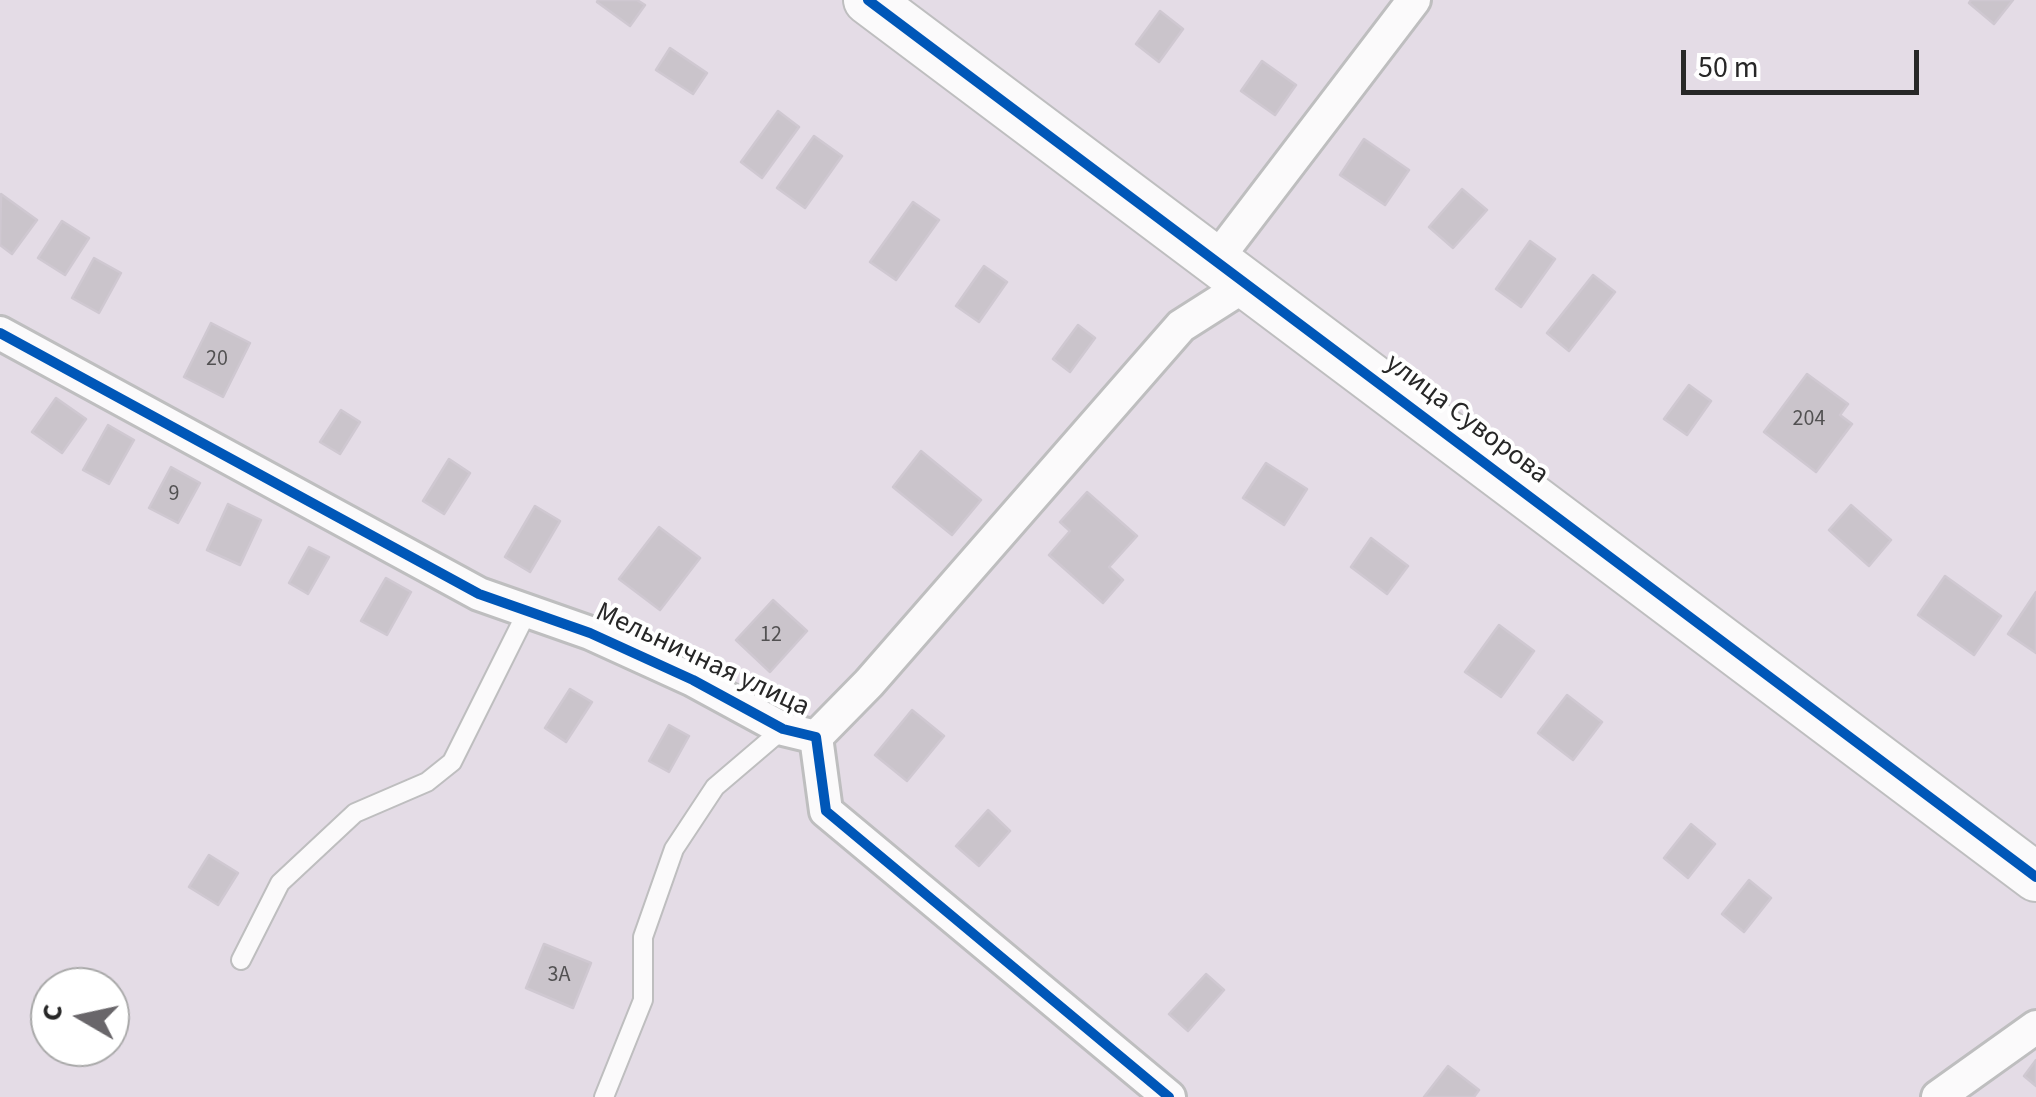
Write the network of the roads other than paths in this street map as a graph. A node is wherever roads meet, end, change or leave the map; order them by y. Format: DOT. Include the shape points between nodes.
graph roads {
  1 [pos="868,0"];
  2 [pos="1414,0"];
  3 [pos="1231,272"];
  4 [pos="0,334"];
  5 [pos="528,610"];
  6 [pos="782,729"];
  7 [pos="816,737"];
  8 [pos="2036,877"];
  9 [pos="241,960"];
  10 [pos="2036,1026"];
  11 [pos="604,1097"];
  12 [pos="1169,1097"];
  13 [pos="1938,1097"];
  1 -- 3 [label="street, улица Суворова"];
  2 -- 3 [label="street"];
  3 -- 7 [label="street"];
  3 -- 8 [label="street, улица Суворова"];
  4 -- 5 [label="street, Мельничная улица" via="480,594"];
  5 -- 6 [label="street, Мельничная улица" via="693,680"];
  5 -- 9 [label="lane" via="452,762 427,782 355,813 280,883"];
  6 -- 7 [label="street, Мельничная улица"];
  6 -- 11 [label="lane" via="715,787 674,849 643,937 643,1000"];
  7 -- 12 [label="street, Мельничная улица" via="826,811"];
  10 -- 13 [label="street"];
}
